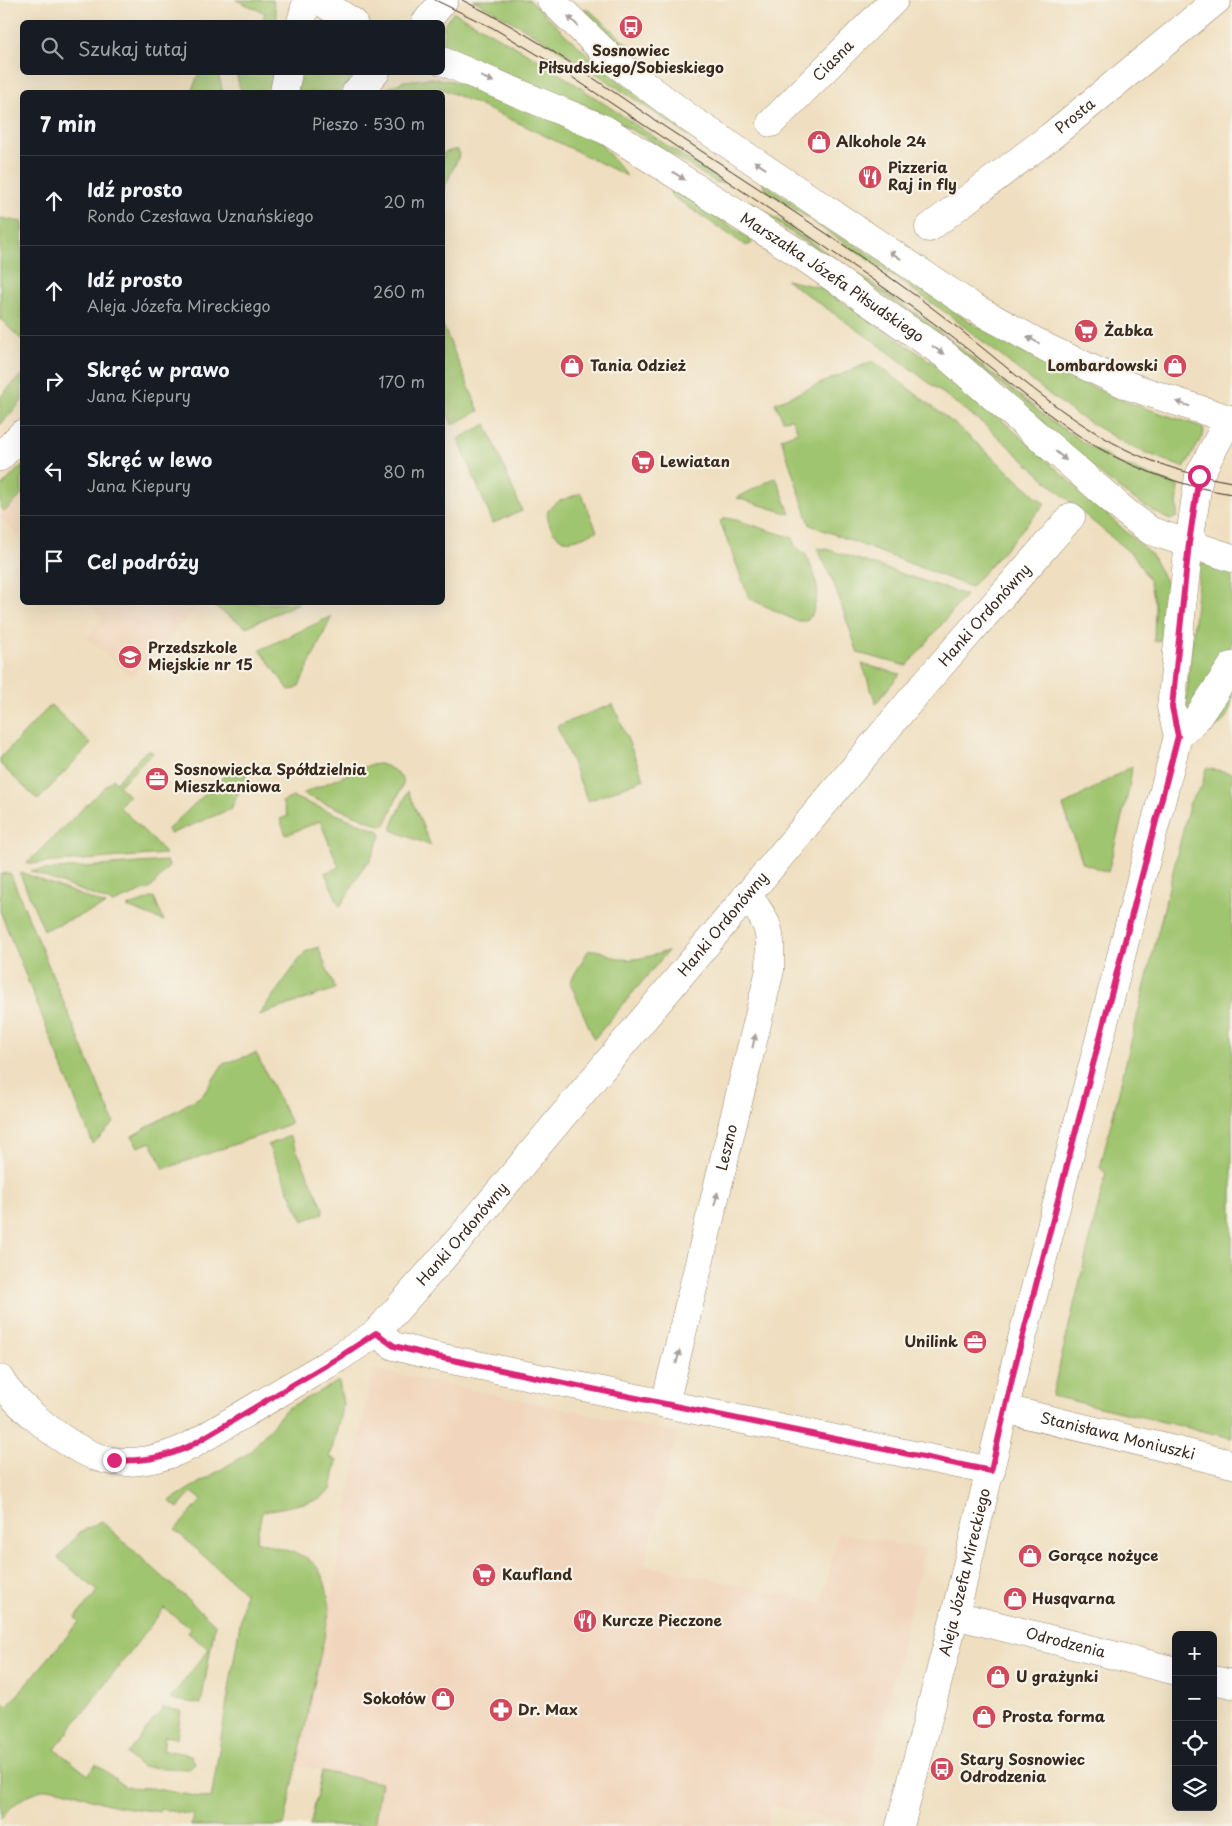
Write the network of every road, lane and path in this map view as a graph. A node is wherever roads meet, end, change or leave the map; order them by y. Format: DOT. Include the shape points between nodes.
graph roads {
  1 [pos="307,0"];
  2 [pos="318,0"];
  3 [pos="444,0"];
  4 [pos="551,0"];
  5 [pos="894,0"];
  6 [pos="1217,0"];
  7 [pos="302,20"];
  8 [pos="350,20"];
  9 [pos="428,20"];
  10 [pos="445,61"];
  11 [pos="287,75"];
  12 [pos="373,75"];
  13 [pos="284,90"];
  14 [pos="358,90"];
  15 [pos="771,123"];
  16 [pos="929,228"];
  17 [pos="1231,417"];
  18 [pos="20,436"];
  19 [pos="0,457"];
  20 [pos="1071,517"];
  21 [pos="1189,543"];
  22 [pos="1232,558"];
  23 [pos="1232,666"];
  24 [pos="1178,736"];
  25 [pos="746,896"];
  26 [pos="376,1333"];
  27 [pos="1,1381"];
  28 [pos="665,1404"];
  29 [pos="1005,1409"];
  30 [pos="1232,1464"];
  31 [pos="991,1471"];
  32 [pos="955,1615"];
  33 [pos="1172,1670"];
  34 [pos="1217,1681"];
  35 [pos="1232,1684"];
  36 [pos="900,1826"];
  1 -- 7 [label="street"];
  2 -- 8 [label="street"];
  3 -- 9 [label="street"];
  17 -- 4 [label="street, one-way" via="1129,386 1049,349 973,307 648,88 617,64"];
  5 -- 15 [label="street, Ciasna"];
  6 -- 16 [label="street, Prosta" via="1050,137"];
  10 -- 21 [label="street, Marszałka Józefa Piłsudskiego, one-way" via="606,130 784,244 944,354 1128,514 1151,530"];
  11 -- 13 [label="street"];
  12 -- 14 [label="street"];
  17 -- 21 [label="street, Aleja Józefa Mireckiego" via="1199,476"];
  18 -- 19 [label="street"];
  20 -- 25 [label="street, Hanki Ordonówny" via="926,682"];
  21 -- 22 [label="street, Marszałka Józefa Piłsudskiego"];
  21 -- 24 [label="street, Aleja Józefa Mireckiego" via="1172,707"];
  23 -- 24 [label="street" via="1197,718"];
  24 -- 29 [label="street, Aleja Józefa Mireckiego"];
  25 -- 26 [label="street, Hanki Ordonówny" via="462,1236"];
  28 -- 25 [label="street, Leszno, one-way" via="770,970 771,938 764,916"];
  26 -- 27 [label="street, Hanki Ordonówny" via="190,1446 148,1460 114,1460 87,1452 44,1425 18,1402"];
  26 -- 28 [label="street" via="394,1346 433,1356"];
  28 -- 31 [label="street"];
  29 -- 30 [label="street, Stanisława Moniuszki"];
  29 -- 31 [label="street, Aleja Józefa Mireckiego"];
  31 -- 32 [label="street, Aleja Józefa Mireckiego"];
  32 -- 33 [label="street, Odrodzenia"];
  32 -- 36 [label="street, Aleja Józefa Mireckiego"];
  34 -- 35 [label="street"];
}
